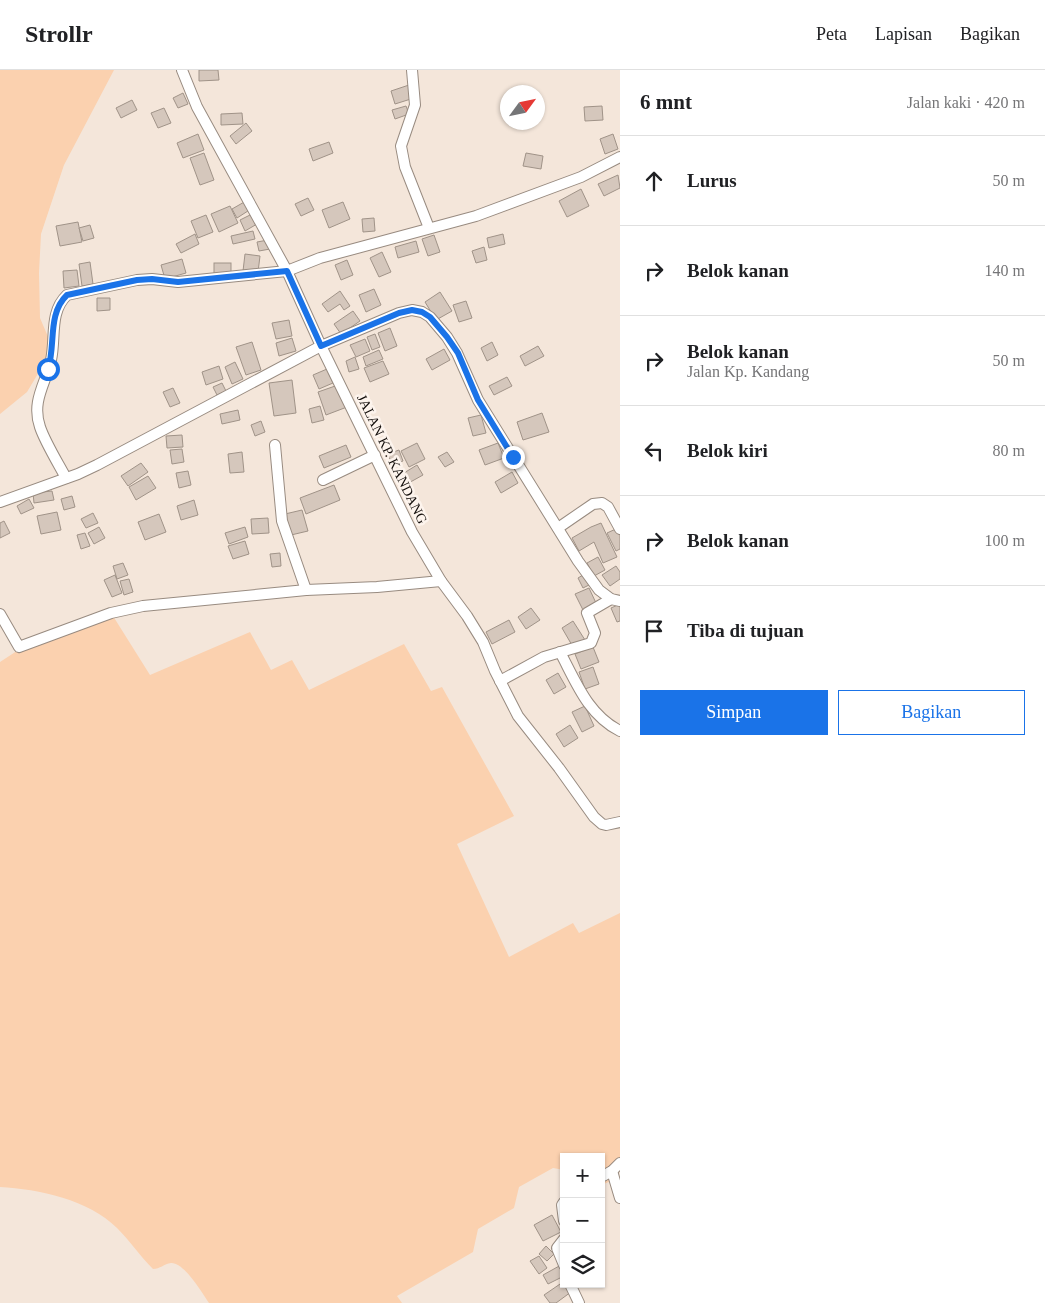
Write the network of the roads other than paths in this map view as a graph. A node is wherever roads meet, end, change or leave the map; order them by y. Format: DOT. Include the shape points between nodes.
graph roads {
  1 [pos="182,70"];
  2 [pos="412,70"];
  3 [pos="620,157"];
  4 [pos="429,228"];
  5 [pos="287,271"];
  6 [pos="321,346"];
  7 [pos="275,445"];
  8 [pos="375,455"];
  9 [pos="66,478"];
  10 [pos="323,480"];
  11 [pos="0,502"];
  12 [pos="558,528"];
  13 [pos="620,529"];
  14 [pos="442,581"];
  15 [pos="306,590"];
  16 [pos="615,600"];
  17 [pos="0,614"];
  18 [pos="560,652"];
  19 [pos="500,681"];
  20 [pos="620,731"];
  21 [pos="620,822"];
  22 [pos="616,1167"];
  23 [pos="605,1174"];
  24 [pos="620,1198"];
  25 [pos="560,1244"];
  26 [pos="560,1255"];
  27 [pos="572,1288"];
  28 [pos="579,1303"];
  1 -- 5 [label="street, JALAN KP. KANDANG" via="197,106"];
  2 -- 4 [label="street" via="415,105 401,146 405,167"];
  3 -- 4 [label="street" via="565,184 476,216"];
  4 -- 5 [label="street" via="320,258"];
  5 -- 6 [label="street, JALAN KP. KANDANG"];
  5 -- 9 [label="street" via="178,282 137,280 67,295 57,309 51,360 42,382 38,410 40,427"];
  6 -- 8 [label="street, JALAN KP. KANDANG"];
  6 -- 9 [label="street" via="116,455"];
  6 -- 12 [label="street" via="399,313 412,310 430,317 458,353 478,400"];
  7 -- 15 [label="street" via="282,521"];
  8 -- 10 [label="street"];
  8 -- 14 [label="street, JALAN KP. KANDANG" via="412,532"];
  9 -- 11 [label="street"];
  12 -- 13 [label="street" via="593,504 602,503 608,507"];
  12 -- 16 [label="street" via="594,585"];
  14 -- 15 [label="street"];
  14 -- 19 [label="street, JALAN KP. KANDANG" via="475,628"];
  15 -- 17 [label="street" via="136,607 19,647"];
  16 -- 18 [label="street" via="587,613 595,633 592,643"];
  18 -- 19 [label="street" via="535,661"];
  18 -- 20 [label="street" via="591,708"];
  19 -- 21 [label="street, JALAN KP. KANDANG" via="526,727 594,817 606,826"];
  22 -- 23 [label="street"];
  22 -- 24 [label="street"];
  25 -- 26 [label="street" via="557,1248"];
  27 -- 28 [label="street"];
}
